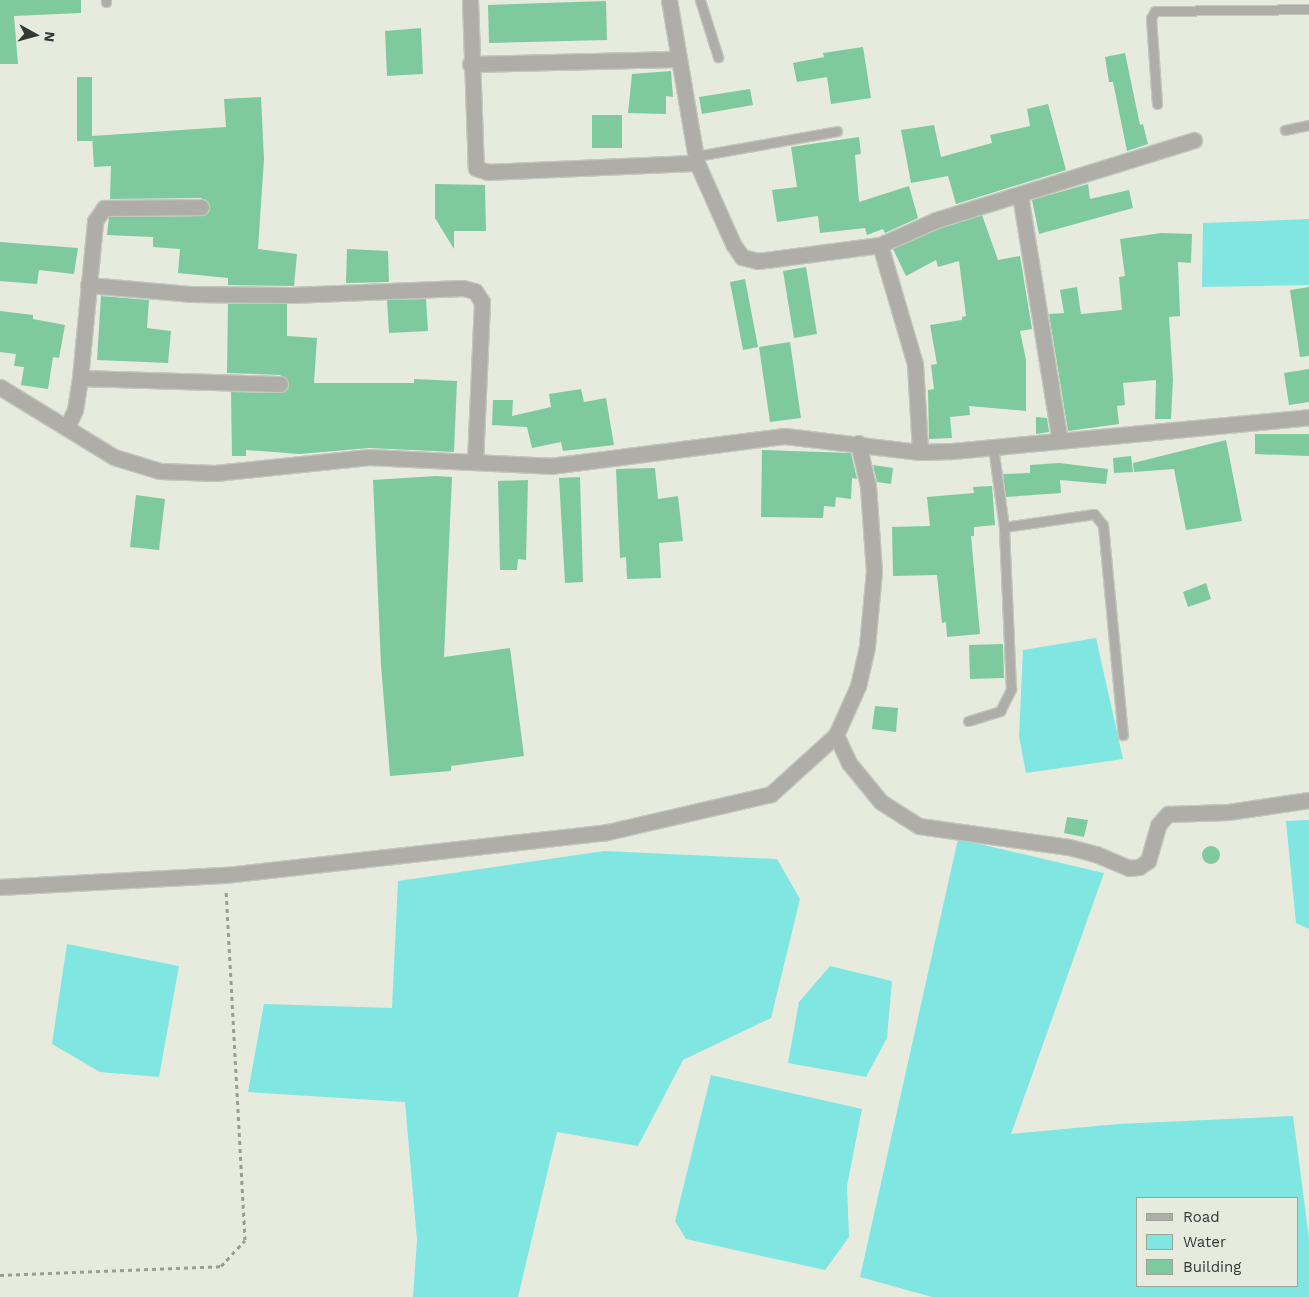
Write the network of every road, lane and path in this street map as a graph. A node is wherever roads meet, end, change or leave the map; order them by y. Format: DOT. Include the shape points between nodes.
graph roads {
  1 [pos="470,0"];
  2 [pos="669,0"];
  3 [pos="700,0"];
  4 [pos="1309,9"];
  5 [pos="718,57"];
  6 [pos="679,60"];
  7 [pos="470,64"];
  8 [pos="1157,104"];
  9 [pos="1309,125"];
  10 [pos="1285,130"];
  11 [pos="837,131"];
  12 [pos="1194,140"];
  13 [pos="697,159"];
  14 [pos="1020,196"];
  15 [pos="201,207"];
  16 [pos="880,245"];
  17 [pos="88,284"];
  18 [pos="80,378"];
  19 [pos="280,384"];
  20 [pos="0,387"];
  21 [pos="1309,417"];
  22 [pos="67,427"];
  23 [pos="1060,441"];
  24 [pos="858,443"];
  25 [pos="993,447"];
  26 [pos="920,452"];
  27 [pos="474,462"];
  28 [pos="1004,527"];
  29 [pos="968,721"];
  30 [pos="836,735"];
  31 [pos="1123,735"];
  32 [pos="1309,800"];
  33 [pos="225,875"];
  34 [pos="0,887"];
  35 [pos="0,1275"];
  1 -- 7 [label="street"];
  2 -- 6 [label="street"];
  3 -- 5 [label="lane"];
  4 -- 8 [label="lane" via="1155,12 1151,18"];
  6 -- 7 [label="street"];
  6 -- 13 [label="street"];
  7 -- 13 [label="street" via="476,168 488,172"];
  9 -- 10 [label="lane"];
  11 -- 13 [label="lane"];
  12 -- 14 [label="street"];
  13 -- 16 [label="street" via="733,244 742,257 758,261"];
  14 -- 16 [label="street" via="936,220"];
  14 -- 23 [label="street"];
  15 -- 17 [label="street" via="104,208 95,221"];
  16 -- 26 [label="street" via="914,364"];
  17 -- 18 [label="street"];
  17 -- 27 [label="street" via="210,294 291,295 463,288 475,291 482,302"];
  18 -- 19 [label="street"];
  18 -- 22 [label="street" via="75,410"];
  20 -- 22 [label="street"];
  21 -- 23 [label="street"];
  22 -- 27 [label="street" via="114,457 160,471 215,473 369,457"];
  23 -- 25 [label="street"];
  24 -- 26 [label="street"];
  24 -- 27 [label="street" via="785,436 550,466"];
  24 -- 30 [label="street" via="868,486 874,571 867,647 858,686"];
  25 -- 26 [label="street"];
  25 -- 28 [label="lane"];
  28 -- 29 [label="lane" via="1011,689 1000,712"];
  28 -- 31 [label="lane" via="1094,514 1103,525"];
  30 -- 32 [label="street" via="849,763 881,802 918,826 1069,847 1129,868 1139,867 1148,861 1158,825 1168,814 1228,812"];
  30 -- 33 [label="street" via="771,794 608,832"];
  33 -- 34 [label="street"];
  33 -- 35 [label="path" via="245,1240 221,1266"];
}
